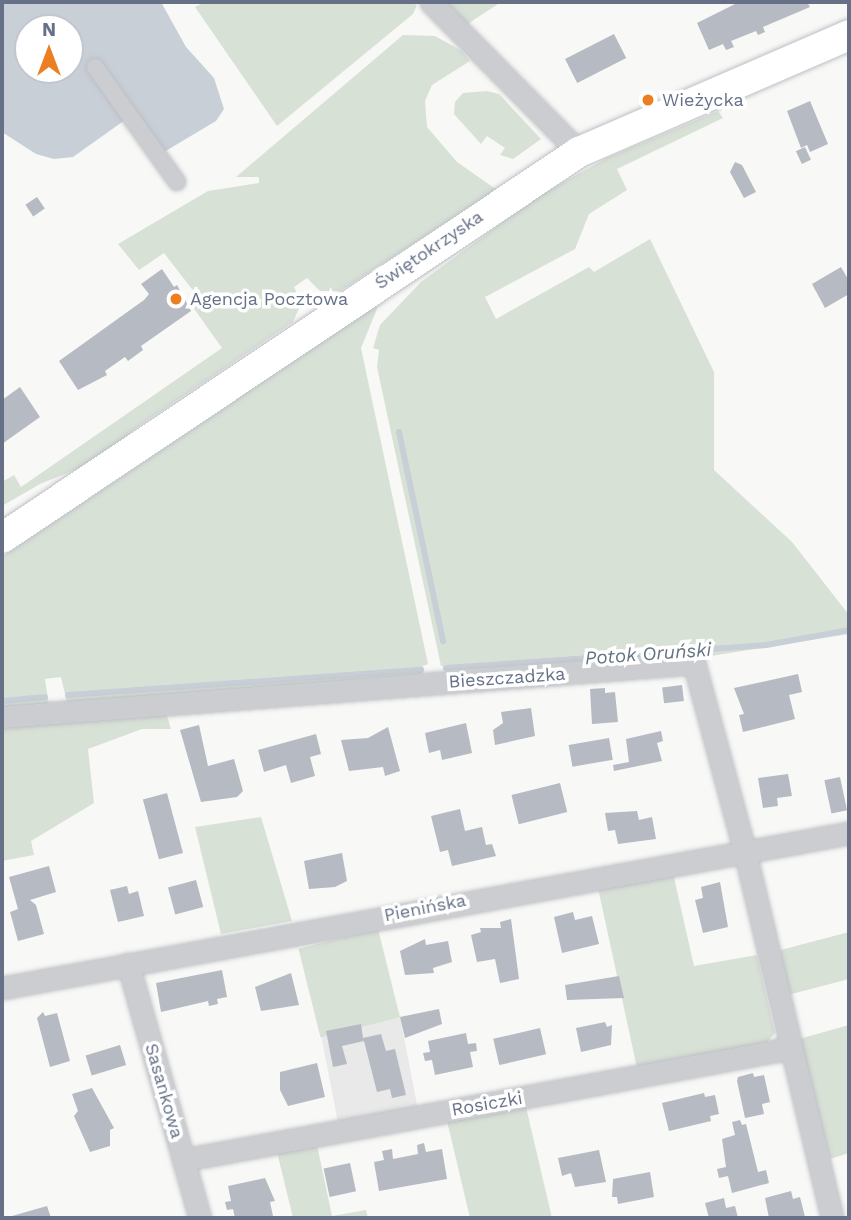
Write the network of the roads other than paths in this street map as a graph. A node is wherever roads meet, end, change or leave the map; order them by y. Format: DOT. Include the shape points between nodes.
graph roads {
  1 [pos="431,2"];
  2 [pos="849,35"];
  3 [pos="95,67"];
  4 [pos="579,152"];
  5 [pos="177,182"];
  6 [pos="2,538"];
  7 [pos="2,717"];
  8 [pos="849,832"];
  9 [pos="744,848"];
  10 [pos="128,964"];
  11 [pos="2,988"];
  12 [pos="791,1048"];
  13 [pos="183,1160"];
  14 [pos="200,1218"];
  15 [pos="832,1218"];
  1 -- 4 [label="street"];
  2 -- 4 [label="main road, Świętokrzyska"];
  3 -- 5 [label="street"];
  4 -- 6 [label="main road, Świętokrzyska"];
  7 -- 9 [label="street, Bieszczadzka" via="694,663"];
  8 -- 9 [label="street, Pienińska"];
  9 -- 10 [label="street, Pienińska"];
  9 -- 12 [label="street, Bieszczadzka"];
  10 -- 11 [label="street, Pienińska"];
  10 -- 13 [label="street, Sasankowa"];
  12 -- 13 [label="street, Rosiczki"];
  12 -- 15 [label="street, Bieszczadzka"];
  13 -- 14 [label="street, Sasankowa"];
}
